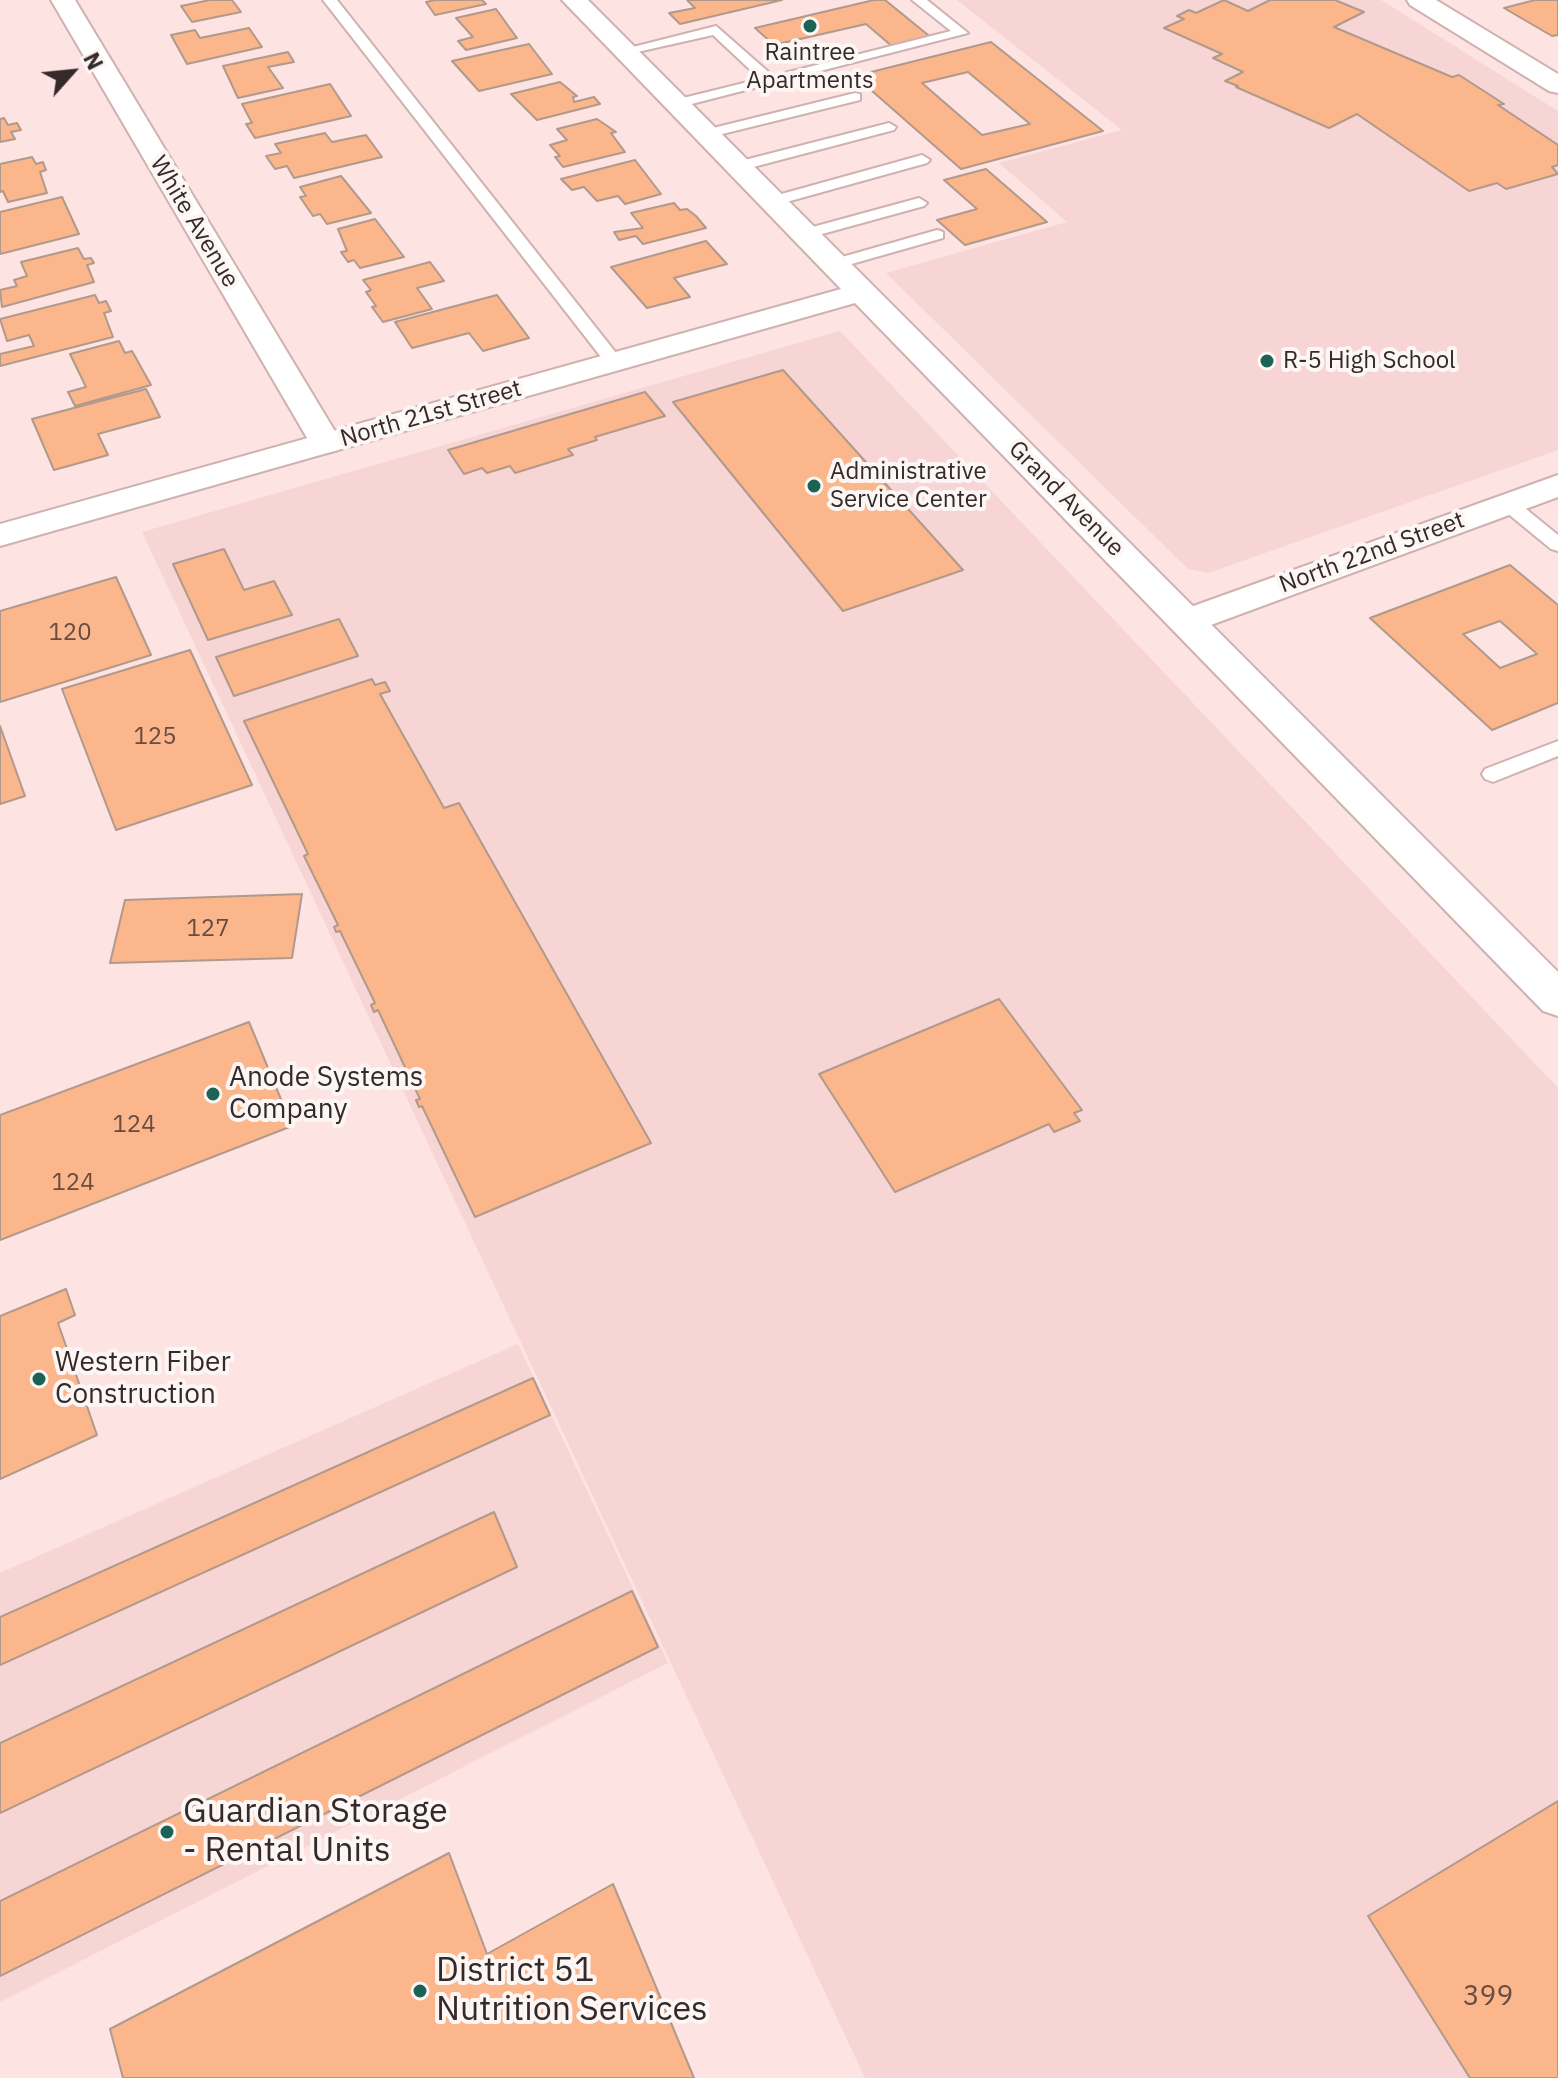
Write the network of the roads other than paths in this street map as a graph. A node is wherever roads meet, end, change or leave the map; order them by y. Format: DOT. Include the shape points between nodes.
graph roads {
  1 [pos="63,0"];
  2 [pos="330,0"];
  3 [pos="574,0"];
  4 [pos="919,0"];
  5 [pos="1419,0"];
  6 [pos="624,51"];
  7 [pos="770,81"];
  8 [pos="1558,85"];
  9 [pos="855,97"];
  10 [pos="676,104"];
  11 [pos="889,127"];
  12 [pos="706,134"];
  13 [pos="922,160"];
  14 [pos="738,166"];
  15 [pos="772,201"];
  16 [pos="919,203"];
  17 [pos="804,234"];
  18 [pos="937,235"];
  19 [pos="834,264"];
  20 [pos="862,292"];
  21 [pos="614,362"];
  22 [pos="326,443"];
  23 [pos="1558,485"];
  24 [pos="1508,504"];
  25 [pos="0,534"];
  26 [pos="1558,545"];
  27 [pos="1187,621"];
  28 [pos="1558,748"];
  29 [pos="1493,774"];
  30 [pos="1558,999"];
  1 -- 22 [label="street, White Avenue"];
  2 -- 21 [label="lane"];
  3 -- 6 [label="street, Grand Avenue"];
  4 -- 7 [label="lane" via="961,33"];
  5 -- 8 [label="street"];
  6 -- 7 [label="lane" via="716,30"];
  6 -- 10 [label="street, Grand Avenue"];
  7 -- 10 [label="lane"];
  9 -- 12 [label="lane"];
  10 -- 12 [label="street, Grand Avenue"];
  11 -- 14 [label="lane"];
  12 -- 14 [label="street, Grand Avenue"];
  13 -- 15 [label="lane"];
  14 -- 15 [label="street, Grand Avenue"];
  15 -- 17 [label="street, Grand Avenue"];
  16 -- 17 [label="lane"];
  17 -- 19 [label="street, Grand Avenue"];
  18 -- 19 [label="lane"];
  19 -- 20 [label="street, Grand Avenue"];
  20 -- 21 [label="street, North 21st Street"];
  20 -- 27 [label="street, Grand Avenue"];
  21 -- 22 [label="street, North 21st Street"];
  22 -- 25 [label="street, North 21st Street"];
  23 -- 24 [label="street, North 22nd Street"];
  24 -- 26 [label="lane"];
  24 -- 27 [label="street, North 22nd Street"];
  27 -- 30 [label="street, Grand Avenue"];
  28 -- 29 [label="lane"];
}
